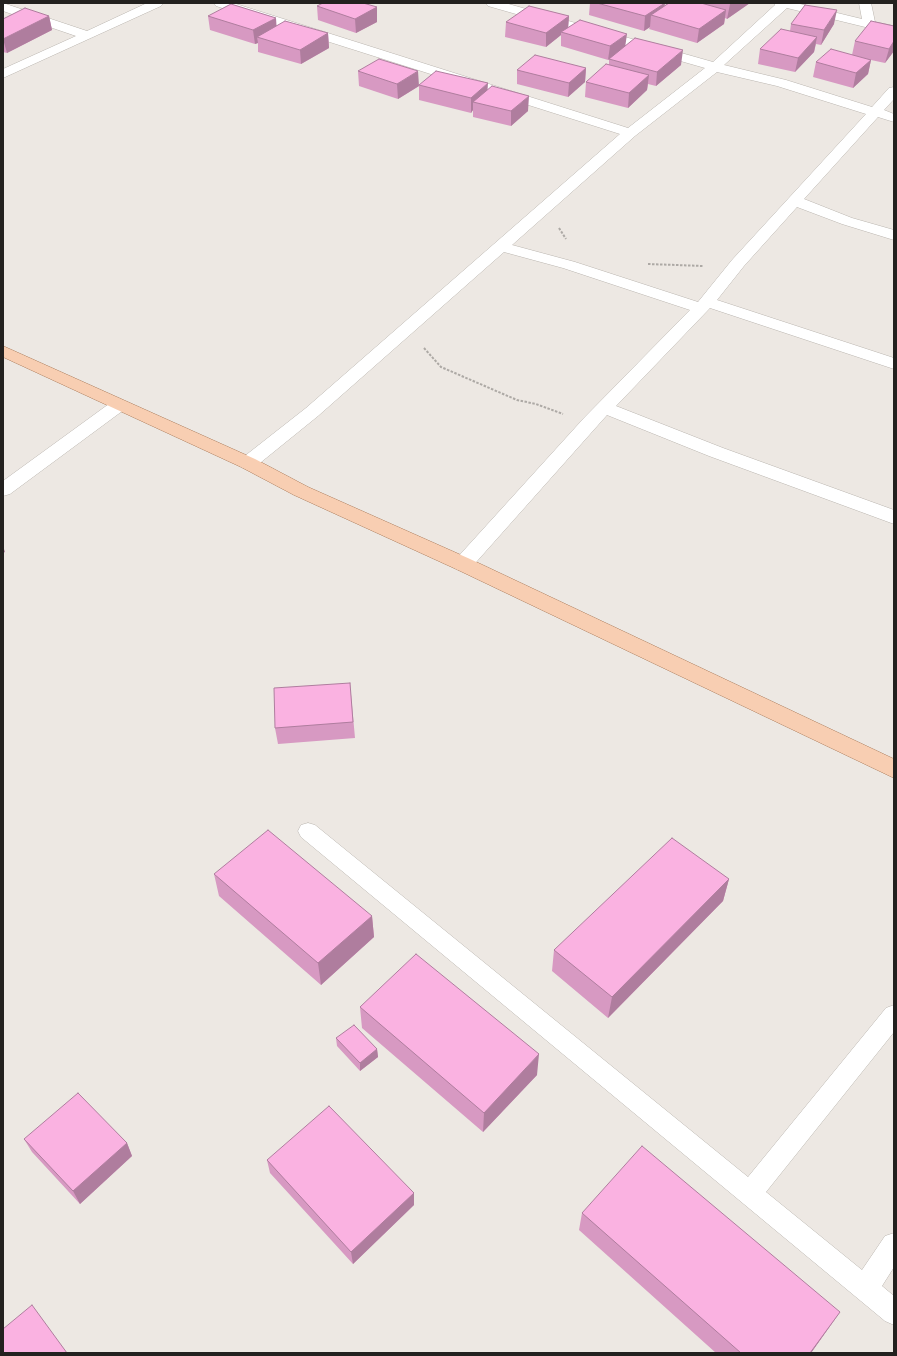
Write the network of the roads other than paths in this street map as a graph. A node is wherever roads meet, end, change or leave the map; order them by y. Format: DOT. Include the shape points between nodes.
graph roads {
  1 [pos="157,3"];
  2 [pos="220,3"];
  3 [pos="492,3"];
  4 [pos="865,3"];
  5 [pos="782,4"];
  6 [pos="3,7"];
  7 [pos="868,24"];
  8 [pos="894,30"];
  9 [pos="86,34"];
  10 [pos="715,67"];
  11 [pos="3,74"];
  12 [pos="894,91"];
  13 [pos="874,112"];
  14 [pos="894,118"];
  15 [pos="630,133"];
  16 [pos="796,201"];
  17 [pos="894,235"];
  18 [pos="502,247"];
  19 [pos="703,305"];
  20 [pos="3,351"];
  21 [pos="894,364"];
  22 [pos="119,406"];
  23 [pos="606,408"];
  24 [pos="248,463"];
  25 [pos="3,490"];
  26 [pos="894,517"];
  27 [pos="463,564"];
  28 [pos="894,769"];
  29 [pos="308,831"];
  30 [pos="894,1015"];
  31 [pos="750,1193"];
  32 [pos="894,1245"];
  33 [pos="865,1288"];
  34 [pos="894,1312"];
  1 -- 9 [label="street"];
  2 -- 15 [label="street"];
  3 -- 10 [label="street"];
  4 -- 7 [label="street"];
  5 -- 7 [label="street"];
  5 -- 10 [label="street"];
  6 -- 9 [label="street"];
  7 -- 8 [label="street"];
  9 -- 11 [label="street"];
  10 -- 13 [label="street" via="781,83"];
  10 -- 15 [label="street"];
  12 -- 13 [label="street"];
  13 -- 14 [label="street"];
  13 -- 16 [label="street"];
  15 -- 18 [label="street"];
  16 -- 17 [label="street" via="847,221"];
  16 -- 19 [label="street"];
  18 -- 19 [label="street"];
  18 -- 24 [label="street" via="312,412"];
  19 -- 21 [label="street"];
  19 -- 23 [label="street"];
  20 -- 22 [label="main road"];
  22 -- 24 [label="main road"];
  22 -- 25 [label="street"];
  23 -- 26 [label="street" via="716,452"];
  23 -- 27 [label="street" via="590,422"];
  24 -- 27 [label="main road" via="300,490"];
  27 -- 28 [label="main road"];
  29 -- 31 [label="lane"];
  30 -- 31 [label="lane"];
  31 -- 33 [label="lane"];
  32 -- 33 [label="lane"];
  33 -- 34 [label="lane"];
}
